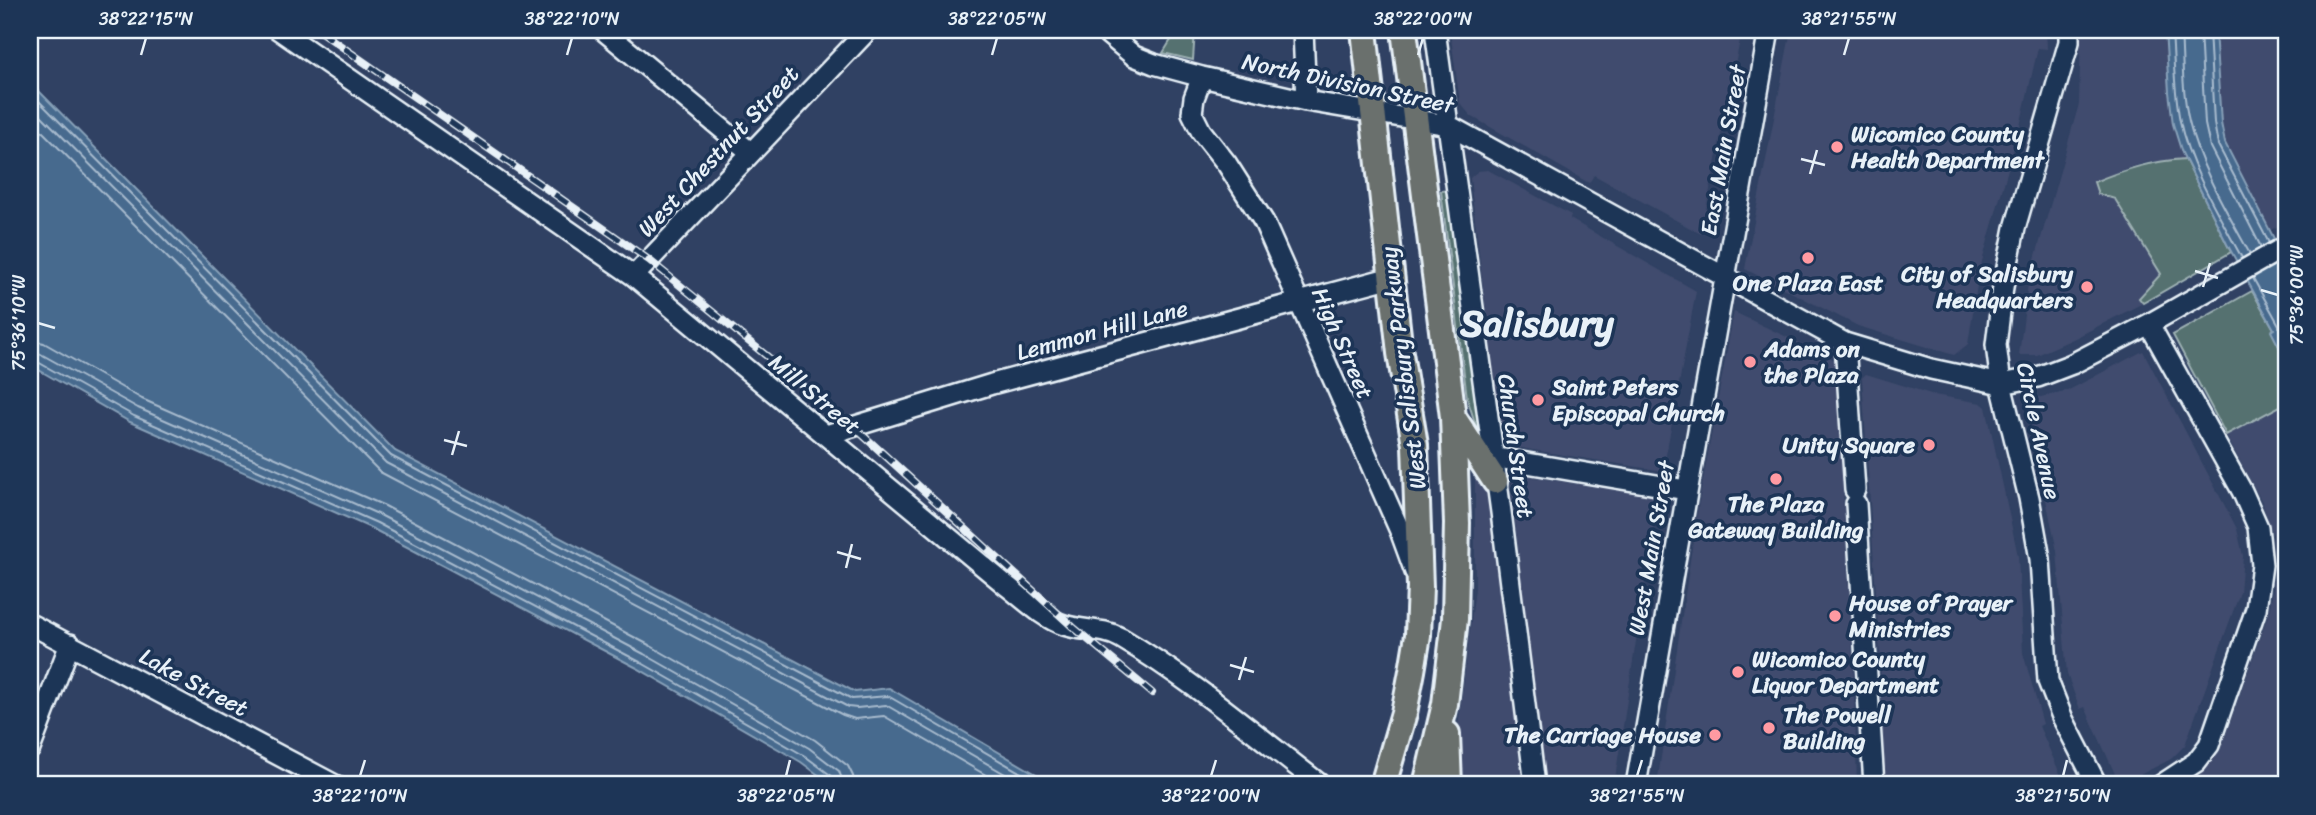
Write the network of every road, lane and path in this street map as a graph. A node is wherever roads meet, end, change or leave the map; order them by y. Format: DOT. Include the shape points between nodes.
graph roads {
  1 [pos="279,30"];
  2 [pos="603,30"];
  3 [pos="868,30"];
  4 [pos="1103,30"];
  5 [pos="1303,30"];
  6 [pos="1364,30"];
  7 [pos="1404,30"];
  8 [pos="1435,30"];
  9 [pos="1769,30"];
  10 [pos="2069,36"];
  11 [pos="1202,77"];
  12 [pos="1306,102"];
  13 [pos="1374,114"];
  14 [pos="1414,120"];
  15 [pos="1448,125"];
  16 [pos="750,152"];
  17 [pos="2286,246"];
  18 [pos="634,276"];
  19 [pos="1392,277"];
  20 [pos="1726,279"];
  21 [pos="1298,303"];
  22 [pos="2149,324"];
  23 [pos="1845,343"];
  24 [pos="2001,384"];
  25 [pos="1453,416"];
  26 [pos="826,435"];
  27 [pos="1494,469"];
  28 [pos="1686,490"];
  29 [pos="1420,587"];
  30 [pos="30,624"];
  31 [pos="70,644"];
  32 [pos="1445,704"];
  33 [pos="30,749"];
  34 [pos="335,785"];
  35 [pos="1321,785"];
  36 [pos="1382,785"];
  37 [pos="1426,785"];
  38 [pos="1449,785"];
  39 [pos="1535,785"];
  40 [pos="1636,785"];
  41 [pos="1874,785"];
  42 [pos="2097,785"];
  43 [pos="2161,785"];
  1 -- 18 [label="street, Mill Street"];
  2 -- 16 [label="street"];
  3 -- 16 [label="street, West Chestnut Street"];
  4 -- 11 [label="street, North Division Street" via="1135,55"];
  5 -- 12 [label="street"];
  6 -- 13 [label="main road, West Salisbury Parkway"];
  7 -- 14 [label="main road, West Salisbury Parkway"];
  8 -- 15 [label="street, Church Street"];
  9 -- 20 [label="street, East Main Street"];
  10 -- 24 [label="street, Circle Avenue" via="2003,287 1996,345"];
  11 -- 12 [label="street, North Division Street"];
  11 -- 21 [label="street, High Street" via="1192,113 1264,222"];
  12 -- 13 [label="street, North Division Street"];
  13 -- 14 [label="street, North Division Street"];
  13 -- 19 [label="main road, West Salisbury Parkway"];
  14 -- 15 [label="street, North Division Street"];
  14 -- 25 [label="main road, West Salisbury Parkway"];
  15 -- 20 [label="street, North Division Street"];
  15 -- 27 [label="street, Church Street"];
  16 -- 18 [label="street, West Chestnut Street"];
  17 -- 22 [label="street"];
  18 -- 26 [label="street, Mill Street"];
  19 -- 21 [label="street, Lemmon Hill Lane"];
  19 -- 29 [label="main road, West Salisbury Parkway" via="1415,445"];
  20 -- 23 [label="street, North Division Street"];
  20 -- 28 [label="street, West Main Street"];
  21 -- 26 [label="street, Lemmon Hill Lane" via="992,384"];
  21 -- 29 [label="street, High Street" via="1400,531"];
  22 -- 24 [label="street" via="2038,377"];
  22 -- 43 [label="street" via="2242,491 2258,527 2262,565 2256,609 2209,745 2196,762"];
  23 -- 24 [label="street, North Division Street"];
  23 -- 41 [label="street"];
  24 -- 42 [label="street, Circle Avenue" via="2040,559 2048,681"];
  25 -- 27 [label="main road"];
  25 -- 32 [label="main road, West Salisbury Parkway" via="1455,619"];
  26 -- 35 [label="street, Mill Street" via="1052,620 1124,640 1187,682"];
  27 -- 28 [label="street"];
  27 -- 39 [label="street, Church Street"];
  28 -- 40 [label="street, West Main Street"];
  29 -- 36 [label="main road, West Salisbury Parkway" via="1418,635 1404,713"];
  30 -- 31 [label="street, Lake Street"];
  31 -- 33 [label="street"];
  31 -- 34 [label="street, Lake Street"];
  32 -- 37 [label="main road, West Salisbury Parkway"];
  32 -- 38 [label="main road"];
}
